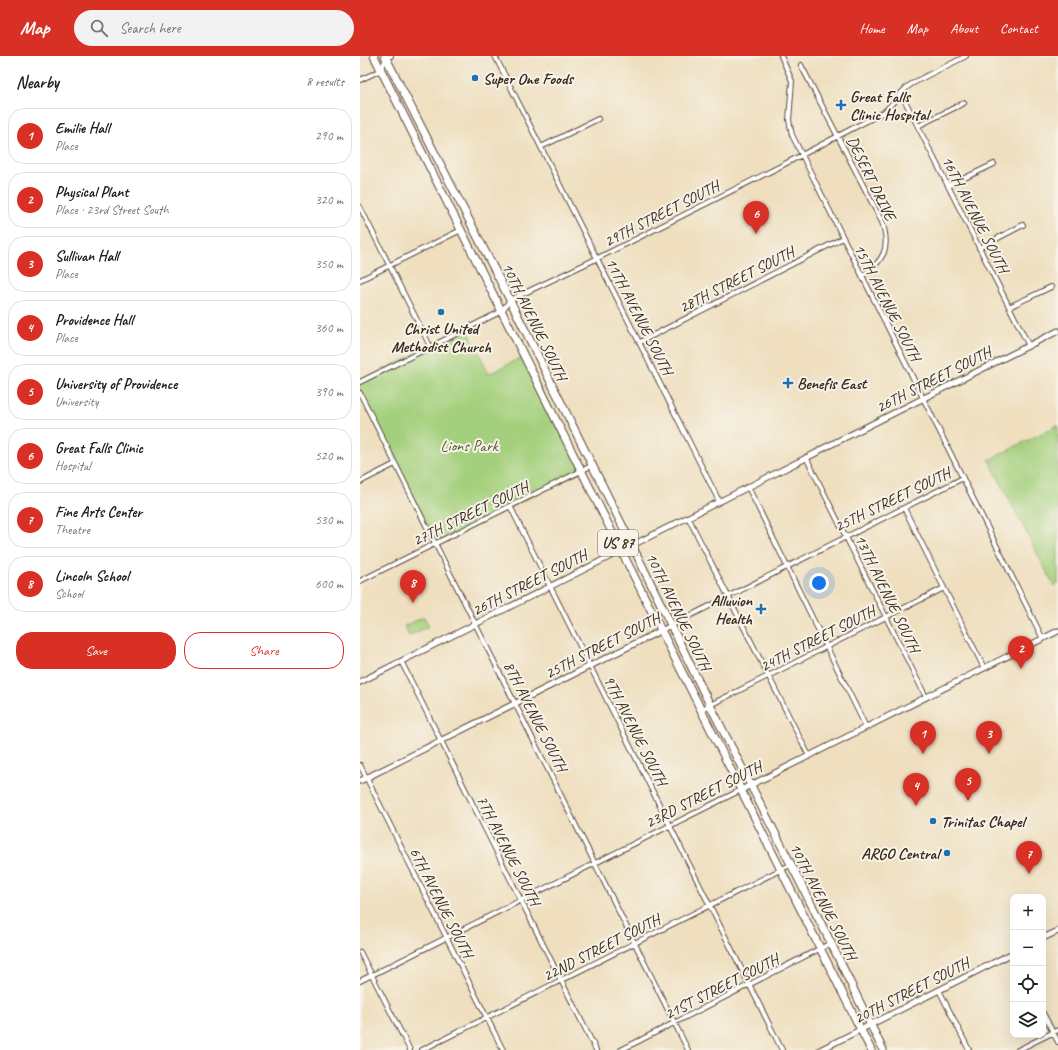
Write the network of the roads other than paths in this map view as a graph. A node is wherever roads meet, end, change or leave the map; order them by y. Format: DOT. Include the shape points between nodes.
graph roads {
  1 [pos="374,56"];
  2 [pos="495,56"];
  3 [pos="780,56"];
  4 [pos="966,56"];
  5 [pos="387,57"];
  6 [pos="801,65"];
  7 [pos="381,70"];
  8 [pos="360,80"];
  9 [pos="901,93"];
  10 [pos="964,103"];
  11 [pos="598,120"];
  12 [pos="918,126"];
  13 [pos="838,136"];
  14 [pos="541,147"];
  15 [pos="801,154"];
  16 [pos="994,164"];
  17 [pos="948,186"];
  18 [pos="360,207"];
  19 [pos="1023,225"];
  20 [pos="462,230"];
  21 [pos="843,238"];
  22 [pos="979,248"];
  23 [pos="598,258"];
  24 [pos="389,266"];
  25 [pos="862,276"];
  26 [pos="360,280"];
  27 [pos="1051,286"];
  28 [pos="510,300"];
  29 [pos="1010,307"];
  30 [pos="502,311"];
  31 [pos="1058,331"];
  32 [pos="640,342"];
  33 [pos="430,346"];
  34 [pos="1029,346"];
  35 [pos="360,382"];
  36 [pos="360,393"];
  37 [pos="923,398"];
  38 [pos="806,457"];
  39 [pos="395,464"];
  40 [pos="591,466"];
  41 [pos="582,471"];
  42 [pos="963,478"];
  43 [pos="360,482"];
  44 [pos="748,487"];
  45 [pos="719,501"];
  46 [pos="510,506"];
  47 [pos="904,508"];
  48 [pos="688,516"];
  49 [pos="846,537"];
  50 [pos="436,544"];
  51 [pos="632,545"];
  52 [pos="622,550"];
  53 [pos="788,567"];
  54 [pos="360,580"];
  55 [pos="550,586"];
  56 [pos="944,588"];
  57 [pos="728,596"];
  58 [pos="886,617"];
  59 [pos="476,624"];
  60 [pos="671,625"];
  61 [pos="662,630"];
  62 [pos="1058,631"];
  63 [pos="1043,639"];
  64 [pos="827,647"];
  65 [pos="401,661"];
  66 [pos="590,666"];
  67 [pos="984,668"];
  68 [pos="768,676"];
  69 [pos="360,682"];
  70 [pos="926,697"];
  71 [pos="516,703"];
  72 [pos="710,705"];
  73 [pos="700,710"];
  74 [pos="866,727"];
  75 [pos="440,741"];
  76 [pos="809,756"];
  77 [pos="360,765"];
  78 [pos="366,778"];
  79 [pos="360,781"];
  80 [pos="750,785"];
  81 [pos="741,790"];
  82 [pos="670,826"];
  83 [pos="596,863"];
  84 [pos="790,865"];
  85 [pos="782,870"];
  86 [pos="521,900"];
  87 [pos="710,906"];
  88 [pos="1058,930"];
  89 [pos="1046,936"];
  90 [pos="447,937"];
  91 [pos="635,942"];
  92 [pos="831,944"];
  93 [pos="821,948"];
  94 [pos="360,952"];
  95 [pos="1010,954"];
  96 [pos="371,975"];
  97 [pos="561,980"];
  98 [pos="360,981"];
  99 [pos="750,986"];
  100 [pos="939,990"];
  101 [pos="486,1017"];
  102 [pos="1046,1019"];
  103 [pos="675,1023"];
  104 [pos="870,1024"];
  105 [pos="861,1030"];
  106 [pos="1058,1030"];
  107 [pos="1053,1033"];
  108 [pos="1058,1042"];
  109 [pos="410,1050"];
  110 [pos="422,1050"];
  111 [pos="503,1050"];
  112 [pos="596,1050"];
  113 [pos="621,1050"];
  114 [pos="688,1050"];
  115 [pos="782,1050"];
  116 [pos="820,1050"];
  117 [pos="871,1050"];
  118 [pos="883,1050"];
  119 [pos="969,1050"];
  120 [pos="1018,1050"];
  1 -- 7 [label="highway, 10TH AVENUE SOUTH / US 87"];
  2 -- 14 [label="street, 11TH AVENUE SOUTH"];
  3 -- 15 [label="street, 15TH AVENUE SOUTH" via="792,82 789,120 792,135"];
  4 -- 9 [label="street, 29TH STREET SOUTH"];
  5 -- 7 [label="street"];
  5 -- 28 [label="highway, 10TH AVENUE SOUTH / US 87"];
  6 -- 13 [label="street, DESERT DRIVE"];
  7 -- 8 [label="street"];
  7 -- 20 [label="highway, 10TH AVENUE SOUTH / US 87"];
  9 -- 12 [label="street, 16TH AVENUE SOUTH"];
  9 -- 13 [label="street, 29TH STREET SOUTH" via="884,112"];
  10 -- 12 [label="street"];
  11 -- 14 [label="street"];
  12 -- 17 [label="street, 16TH AVENUE SOUTH"];
  13 -- 15 [label="street, 29TH STREET SOUTH"];
  13 -- 25 [label="street, DESERT DRIVE" via="882,222 885,233 884,254 873,269"];
  14 -- 23 [label="street, 11TH AVENUE SOUTH"];
  15 -- 21 [label="street, 15TH AVENUE SOUTH"];
  15 -- 23 [label="street, 29TH STREET SOUTH"];
  16 -- 17 [label="street"];
  17 -- 22 [label="street, 16TH AVENUE SOUTH"];
  18 -- 24 [label="street"];
  19 -- 22 [label="street"];
  20 -- 24 [label="street"];
  20 -- 30 [label="highway, 10TH AVENUE SOUTH / US 87"];
  21 -- 25 [label="street, 15TH AVENUE SOUTH"];
  21 -- 32 [label="street, 28TH STREET SOUTH"];
  22 -- 29 [label="street, 16TH AVENUE SOUTH"];
  23 -- 28 [label="street, 29TH STREET SOUTH"];
  23 -- 32 [label="street, 11TH AVENUE SOUTH"];
  24 -- 26 [label="street"];
  24 -- 33 [label="street"];
  25 -- 37 [label="street, 15TH AVENUE SOUTH"];
  27 -- 29 [label="street"];
  28 -- 30 [label="street, 29TH STREET SOUTH"];
  28 -- 40 [label="highway, 10TH AVENUE SOUTH / US 87"];
  29 -- 34 [label="street, 16TH AVENUE SOUTH"];
  30 -- 33 [label="street, 29TH STREET SOUTH"];
  30 -- 41 [label="highway, 10TH AVENUE SOUTH / US 87"];
  31 -- 34 [label="street, 26TH STREET SOUTH"];
  32 -- 45 [label="street, 11TH AVENUE SOUTH"];
  33 -- 35 [label="street, 29TH STREET SOUTH"];
  34 -- 37 [label="street, 26TH STREET SOUTH"];
  36 -- 39 [label="street, 8TH AVENUE SOUTH"];
  37 -- 38 [label="street, 26TH STREET SOUTH"];
  37 -- 42 [label="street, 15TH AVENUE SOUTH"];
  38 -- 44 [label="street, 26TH STREET SOUTH"];
  38 -- 49 [label="street, 13TH AVENUE SOUTH"];
  39 -- 43 [label="street"];
  39 -- 50 [label="street, 8TH AVENUE SOUTH"];
  40 -- 41 [label="street, 27TH STREET SOUTH"];
  40 -- 51 [label="highway, 10TH AVENUE SOUTH / US 87"];
  41 -- 46 [label="street, 27TH STREET SOUTH"];
  41 -- 52 [label="highway, 10TH AVENUE SOUTH / US 87"];
  42 -- 47 [label="street, 25TH STREET SOUTH"];
  42 -- 63 [label="street, 15TH AVENUE SOUTH"];
  44 -- 45 [label="street, 26TH STREET SOUTH"];
  44 -- 53 [label="street"];
  45 -- 48 [label="street, 26TH STREET SOUTH"];
  46 -- 50 [label="street, 27TH STREET SOUTH"];
  46 -- 55 [label="street, 9TH AVENUE SOUTH"];
  47 -- 49 [label="street, 25TH STREET SOUTH"];
  47 -- 56 [label="street"];
  48 -- 51 [label="street, 26TH STREET SOUTH"];
  48 -- 57 [label="street"];
  49 -- 53 [label="street, 25TH STREET SOUTH"];
  49 -- 58 [label="street, 13TH AVENUE SOUTH"];
  50 -- 54 [label="street, 27TH STREET SOUTH"];
  50 -- 59 [label="street, 8TH AVENUE SOUTH"];
  51 -- 52 [label="street, 26TH STREET SOUTH"];
  51 -- 60 [label="highway, 10TH AVENUE SOUTH / US 87"];
  52 -- 55 [label="street, 26TH STREET SOUTH"];
  52 -- 61 [label="highway, 10TH AVENUE SOUTH / US 87"];
  53 -- 57 [label="street, 25TH STREET SOUTH"];
  53 -- 64 [label="street"];
  55 -- 59 [label="street, 26TH STREET SOUTH"];
  55 -- 66 [label="street, 9TH AVENUE SOUTH"];
  56 -- 58 [label="street, 24TH STREET SOUTH"];
  56 -- 67 [label="street"];
  57 -- 60 [label="street, 25TH STREET SOUTH"];
  57 -- 68 [label="street"];
  58 -- 64 [label="street, 24TH STREET SOUTH"];
  58 -- 70 [label="street, 13TH AVENUE SOUTH"];
  59 -- 65 [label="street, 26TH STREET SOUTH"];
  59 -- 71 [label="street, 8TH AVENUE SOUTH"];
  60 -- 61 [label="street, 25TH STREET SOUTH"];
  60 -- 72 [label="highway, 10TH AVENUE SOUTH / US 87"];
  61 -- 66 [label="street, 25TH STREET SOUTH"];
  61 -- 73 [label="highway, 10TH AVENUE SOUTH / US 87"];
  62 -- 63 [label="street, 23RD STREET SOUTH"];
  63 -- 67 [label="street, 23RD STREET SOUTH"];
  64 -- 68 [label="street, 24TH STREET SOUTH"];
  64 -- 74 [label="street"];
  65 -- 69 [label="street, 26TH STREET SOUTH"];
  65 -- 75 [label="street, 7TH AVENUE SOUTH"];
  66 -- 71 [label="street, 25TH STREET SOUTH"];
  66 -- 82 [label="street, 9TH AVENUE SOUTH"];
  67 -- 70 [label="street, 23RD STREET SOUTH"];
  68 -- 72 [label="street, 24TH STREET SOUTH"];
  68 -- 76 [label="street"];
  70 -- 74 [label="street, 23RD STREET SOUTH"];
  71 -- 75 [label="street, 25TH STREET SOUTH"];
  71 -- 83 [label="street, 8TH AVENUE SOUTH"];
  72 -- 73 [label="street, 24TH STREET SOUTH"];
  72 -- 80 [label="highway, 10TH AVENUE SOUTH / US 87"];
  73 -- 81 [label="highway, 10TH AVENUE SOUTH / US 87"];
  74 -- 76 [label="street, 23RD STREET SOUTH"];
  75 -- 78 [label="street, 25TH STREET SOUTH"];
  75 -- 86 [label="street, 7TH AVENUE SOUTH"];
  76 -- 80 [label="street, 23RD STREET SOUTH"];
  77 -- 78 [label="street, 6TH AVENUE SOUTH"];
  78 -- 79 [label="street, 25TH STREET SOUTH"];
  78 -- 90 [label="street, 6TH AVENUE SOUTH"];
  80 -- 81 [label="street, 23RD STREET SOUTH"];
  80 -- 84 [label="highway, 10TH AVENUE SOUTH / US 87"];
  81 -- 82 [label="street, 23RD STREET SOUTH"];
  81 -- 85 [label="highway, 10TH AVENUE SOUTH / US 87"];
  82 -- 83 [label="street, 23RD STREET SOUTH"];
  82 -- 87 [label="street, 9TH AVENUE SOUTH"];
  83 -- 86 [label="street, 23RD STREET SOUTH"];
  83 -- 91 [label="street, 8TH AVENUE SOUTH"];
  84 -- 85 [label="street, 22ND STREET SOUTH"];
  84 -- 92 [label="highway, 10TH AVENUE SOUTH / US 87"];
  85 -- 87 [label="street, 22ND STREET SOUTH"];
  85 -- 93 [label="highway, 10TH AVENUE SOUTH / US 87"];
  86 -- 90 [label="street, 23RD STREET SOUTH"];
  86 -- 97 [label="street, 7TH AVENUE SOUTH"];
  87 -- 91 [label="street, 22ND STREET SOUTH"];
  87 -- 99 [label="street, 9TH AVENUE SOUTH"];
  88 -- 89 [label="street"];
  90 -- 96 [label="street, 23RD STREET SOUTH"];
  90 -- 101 [label="street, 6TH AVENUE SOUTH"];
  91 -- 97 [label="street, 22ND STREET SOUTH"];
  91 -- 103 [label="street, 8TH AVENUE SOUTH"];
  92 -- 93 [label="street, 21ST STREET SOUTH"];
  92 -- 104 [label="highway, 10TH AVENUE SOUTH / US 87"];
  93 -- 99 [label="street, 21ST STREET SOUTH"];
  93 -- 105 [label="highway, 10TH AVENUE SOUTH / US 87"];
  94 -- 96 [label="street"];
  95 -- 100 [label="street, 20TH STREET SOUTH"];
  96 -- 98 [label="street, 23RD STREET SOUTH"];
  96 -- 109 [label="street"];
  97 -- 101 [label="street, 22ND STREET SOUTH"];
  97 -- 112 [label="street, 7TH AVENUE SOUTH"];
  99 -- 103 [label="street, 21ST STREET SOUTH"];
  99 -- 115 [label="street, 9TH AVENUE SOUTH"];
  100 -- 104 [label="street, 20TH STREET SOUTH"];
  100 -- 119 [label="street"];
  101 -- 110 [label="street, 22ND STREET SOUTH"];
  101 -- 111 [label="street, 6TH AVENUE SOUTH"];
  102 -- 107 [label="street"];
  103 -- 113 [label="street, 21ST STREET SOUTH"];
  103 -- 114 [label="street, 8TH AVENUE SOUTH"];
  104 -- 105 [label="street, 20TH STREET SOUTH"];
  104 -- 118 [label="highway, 10TH AVENUE SOUTH / US 87"];
  105 -- 116 [label="street, 20TH STREET SOUTH"];
  105 -- 117 [label="highway, 10TH AVENUE SOUTH / US 87"];
  106 -- 107 [label="street"];
  107 -- 108 [label="street"];
  107 -- 120 [label="street"];
}
